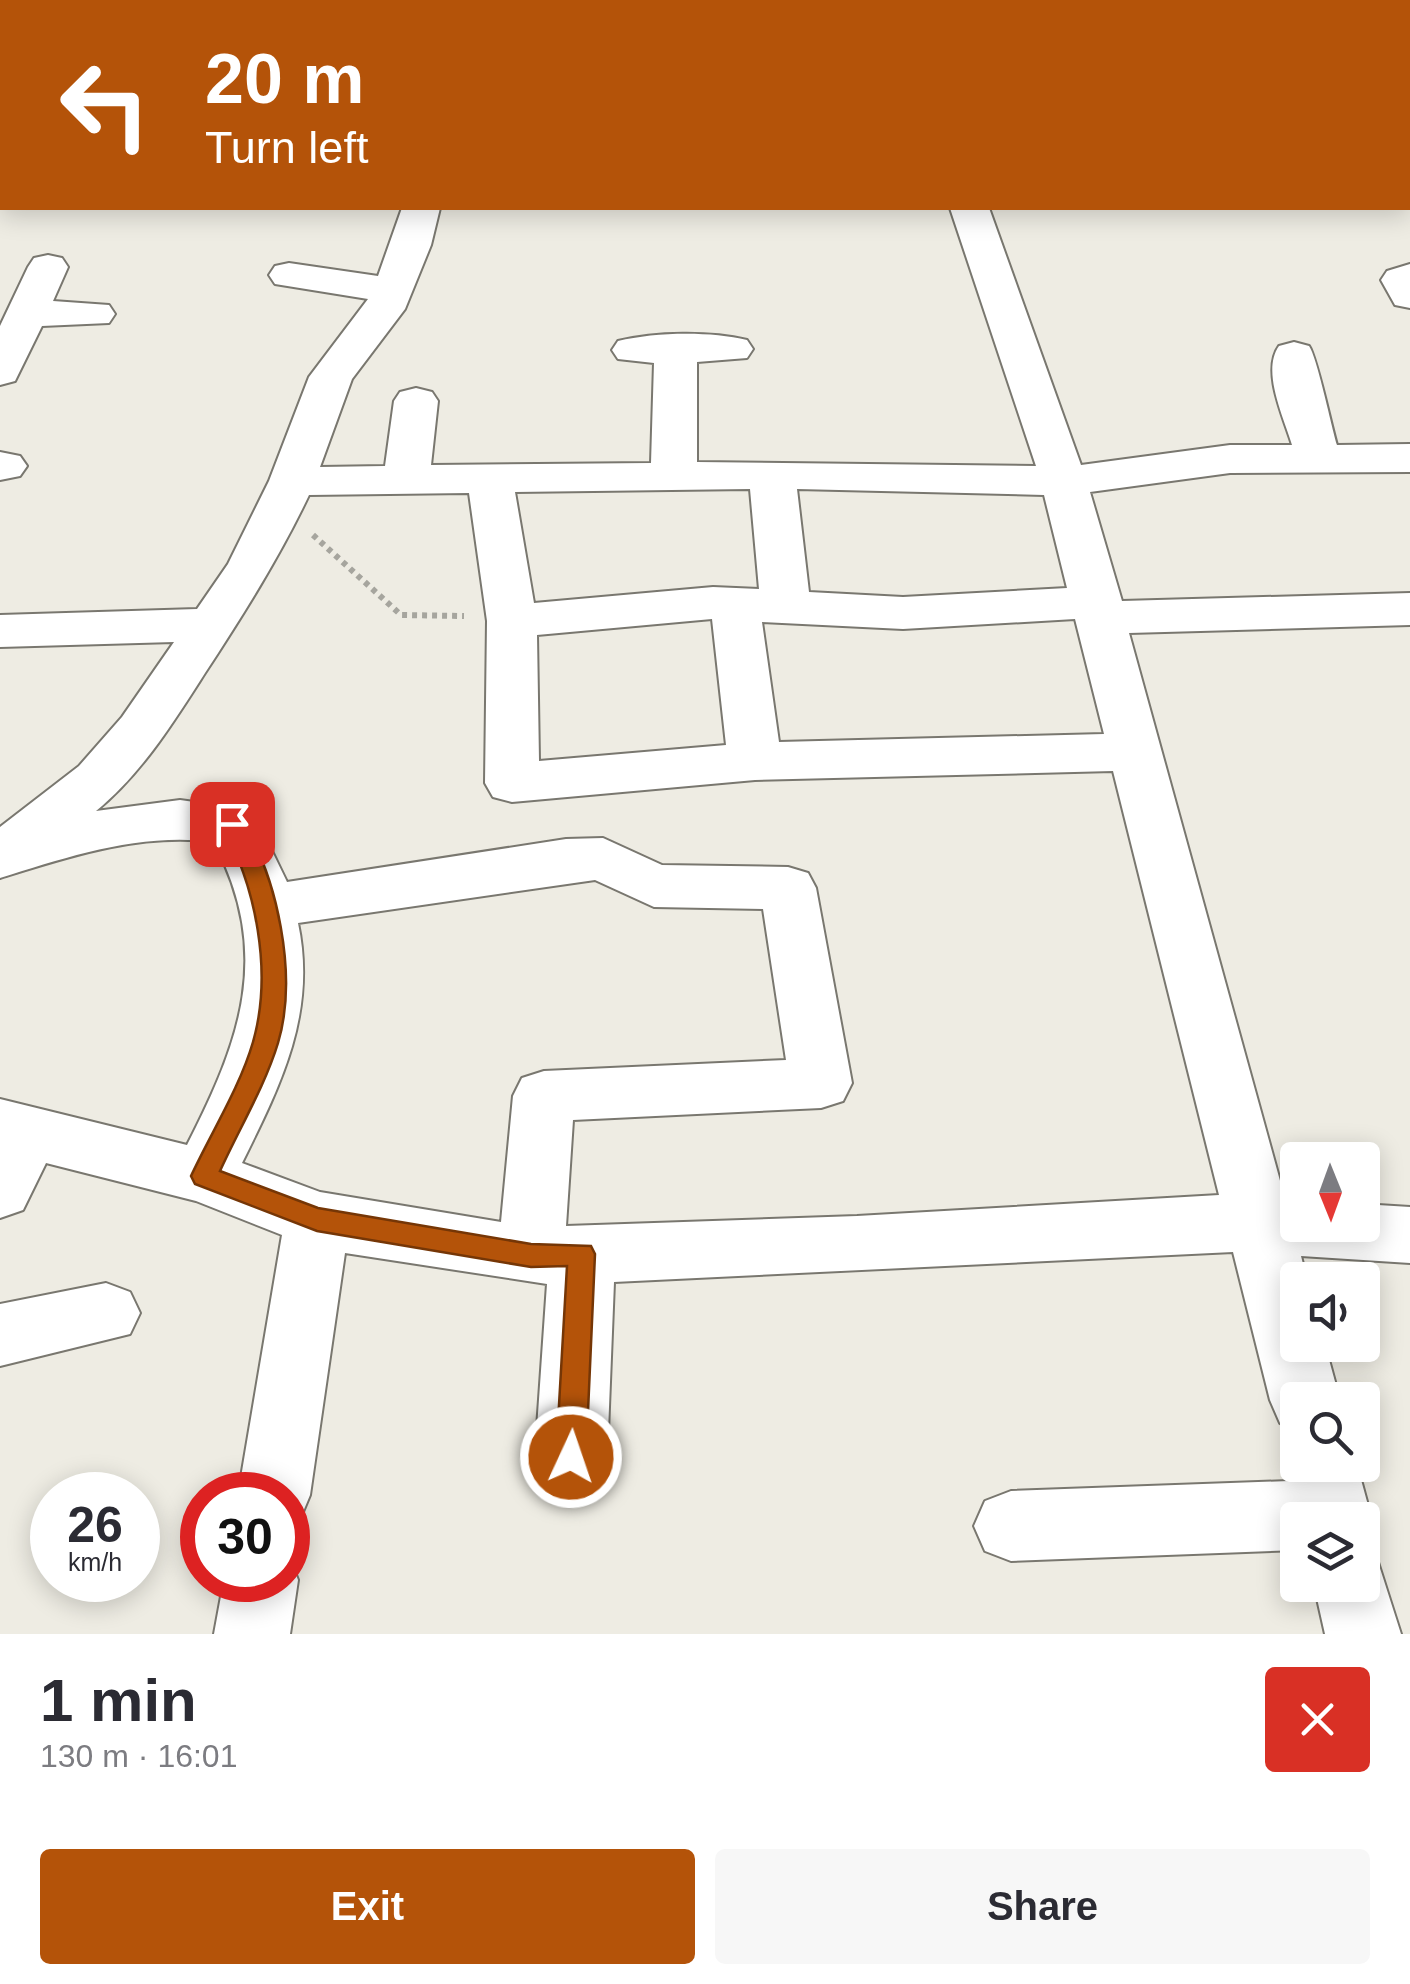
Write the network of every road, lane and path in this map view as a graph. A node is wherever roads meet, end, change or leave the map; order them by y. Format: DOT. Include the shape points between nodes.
graph roads {
  1 [pos="421,210"];
  2 [pos="971,210"];
  3 [pos="48,267"];
  4 [pos="290,275"];
  5 [pos="1410,276"];
  6 [pos="392,290"];
  7 [pos="1410,296"];
  8 [pos="27,312"];
  9 [pos="94,314"];
  10 [pos="732,349"];
  11 [pos="1294,356"];
  12 [pos="0,372"];
  13 [pos="416,400"];
  14 [pos="1318,458"];
  15 [pos="1410,458"];
  16 [pos="772,475"];
  17 [pos="674,476"];
  18 [pos="490,478"];
  19 [pos="406,479"];
  20 [pos="1064,481"];
  21 [pos="284,500"];
  22 [pos="735,606"];
  23 [pos="786,608"];
  24 [pos="1410,609"];
  25 [pos="1100,610"];
  26 [pos="512,619"];
  27 [pos="210,625"];
  28 [pos="0,631"];
  29 [pos="1138,752"];
  30 [pos="755,762"];
  31 [pos="552,780"];
  32 [pos="1,857"];
  33 [pos="566,860"];
  34 [pos="267,906"];
  35 [pos="14,1128"];
  36 [pos="204,1176"];
  37 [pos="0,1191"];
  38 [pos="317,1220"];
  39 [pos="1262,1226"];
  40 [pos="1410,1235"];
  41 [pos="556,1255"];
  42 [pos="106,1313"];
  43 [pos="0,1335"];
  44 [pos="1301,1382"];
  45 [pos="571,1457"];
  46 [pos="278,1472"];
  47 [pos="1330,1500"];
  48 [pos="1011,1526"];
  49 [pos="257,1602"];
  50 [pos="1356,1602"];
  51 [pos="252,1634"];
  52 [pos="1364,1634"];
  1 -- 6 [label="street"];
  2 -- 20 [label="street"];
  3 -- 8 [label="street"];
  4 -- 6 [label="street"];
  5 -- 7 [label="street" via="1402,280"];
  6 -- 21 [label="street" via="368,334 331,377"];
  8 -- 9 [label="street"];
  8 -- 12 [label="street"];
  10 -- 17 [label="street" via="654,350"];
  11 -- 14 [label="street"];
  13 -- 19 [label="street"];
  14 -- 15 [label="street"];
  14 -- 20 [label="street" via="1174,464"];
  16 -- 17 [label="street"];
  16 -- 20 [label="street"];
  16 -- 23 [label="street"];
  17 -- 18 [label="street"];
  18 -- 19 [label="street"];
  18 -- 26 [label="street"];
  19 -- 21 [label="street"];
  20 -- 25 [label="street"];
  21 -- 26 [label="path" via="296,524 402,615"];
  21 -- 27 [label="street"];
  22 -- 23 [label="street"];
  22 -- 26 [label="street"];
  22 -- 30 [label="street"];
  23 -- 25 [label="street"];
  24 -- 25 [label="street"];
  25 -- 29 [label="street"];
  26 -- 31 [label="street" via="512,784"];
  27 -- 28 [label="street"];
  27 -- 32 [label="street" via="141,730 98,780"];
  29 -- 30 [label="street"];
  29 -- 39 [label="street"];
  30 -- 31 [label="street"];
  31 -- 33 [label="street"];
  32 -- 34 [label="street" via="95,829 196,818 232,824"];
  33 -- 34 [label="street"];
  33 -- 41 [label="street" via="603,859 654,886 788,888 822,1083 544,1096"];
  34 -- 36 [label="street" via="273,998 266,1043"];
  35 -- 36 [label="street"];
  35 -- 37 [label="street"];
  36 -- 38 [label="street"];
  38 -- 41 [label="street"];
  38 -- 46 [label="street"];
  39 -- 40 [label="street"];
  39 -- 41 [label="street"];
  39 -- 44 [label="street"];
  41 -- 45 [label="street"];
  42 -- 43 [label="street"];
  47 -- 48 [label="street"];
  49 -- 51 [label="street"];
  50 -- 52 [label="street"];
}
